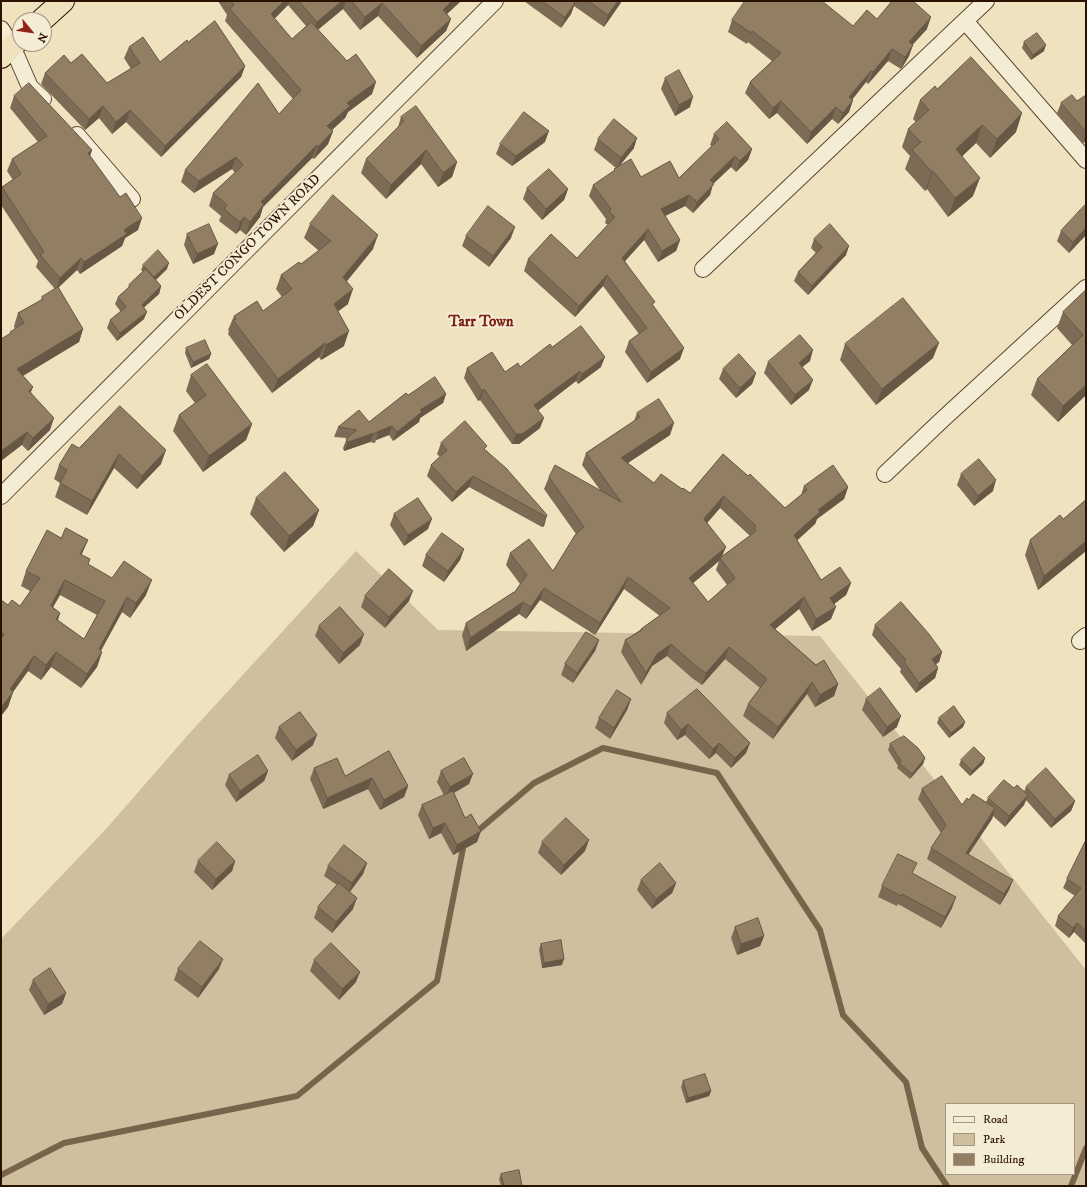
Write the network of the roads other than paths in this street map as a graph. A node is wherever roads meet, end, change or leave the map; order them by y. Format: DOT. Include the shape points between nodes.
graph roads {
  1 [pos="63,1"];
  2 [pos="495,1"];
  3 [pos="986,1"];
  4 [pos="51,12"];
  5 [pos="965,21"];
  6 [pos="9,43"];
  7 [pos="51,108"];
  8 [pos="66,124"];
  9 [pos="1086,160"];
  10 [pos="132,199"];
  11 [pos="703,269"];
  12 [pos="1086,288"];
  13 [pos="885,474"];
  14 [pos="1,496"];
  1 -- 4 [label="highway"];
  2 -- 14 [label="street, OLDEST CONGO TOWN ROAD"];
  3 -- 5 [label="street"];
  5 -- 9 [label="street"];
  5 -- 11 [label="street"];
  6 -- 7 [label="street" via="30,87"];
  8 -- 10 [label="street"];
  12 -- 13 [label="street"];
}
